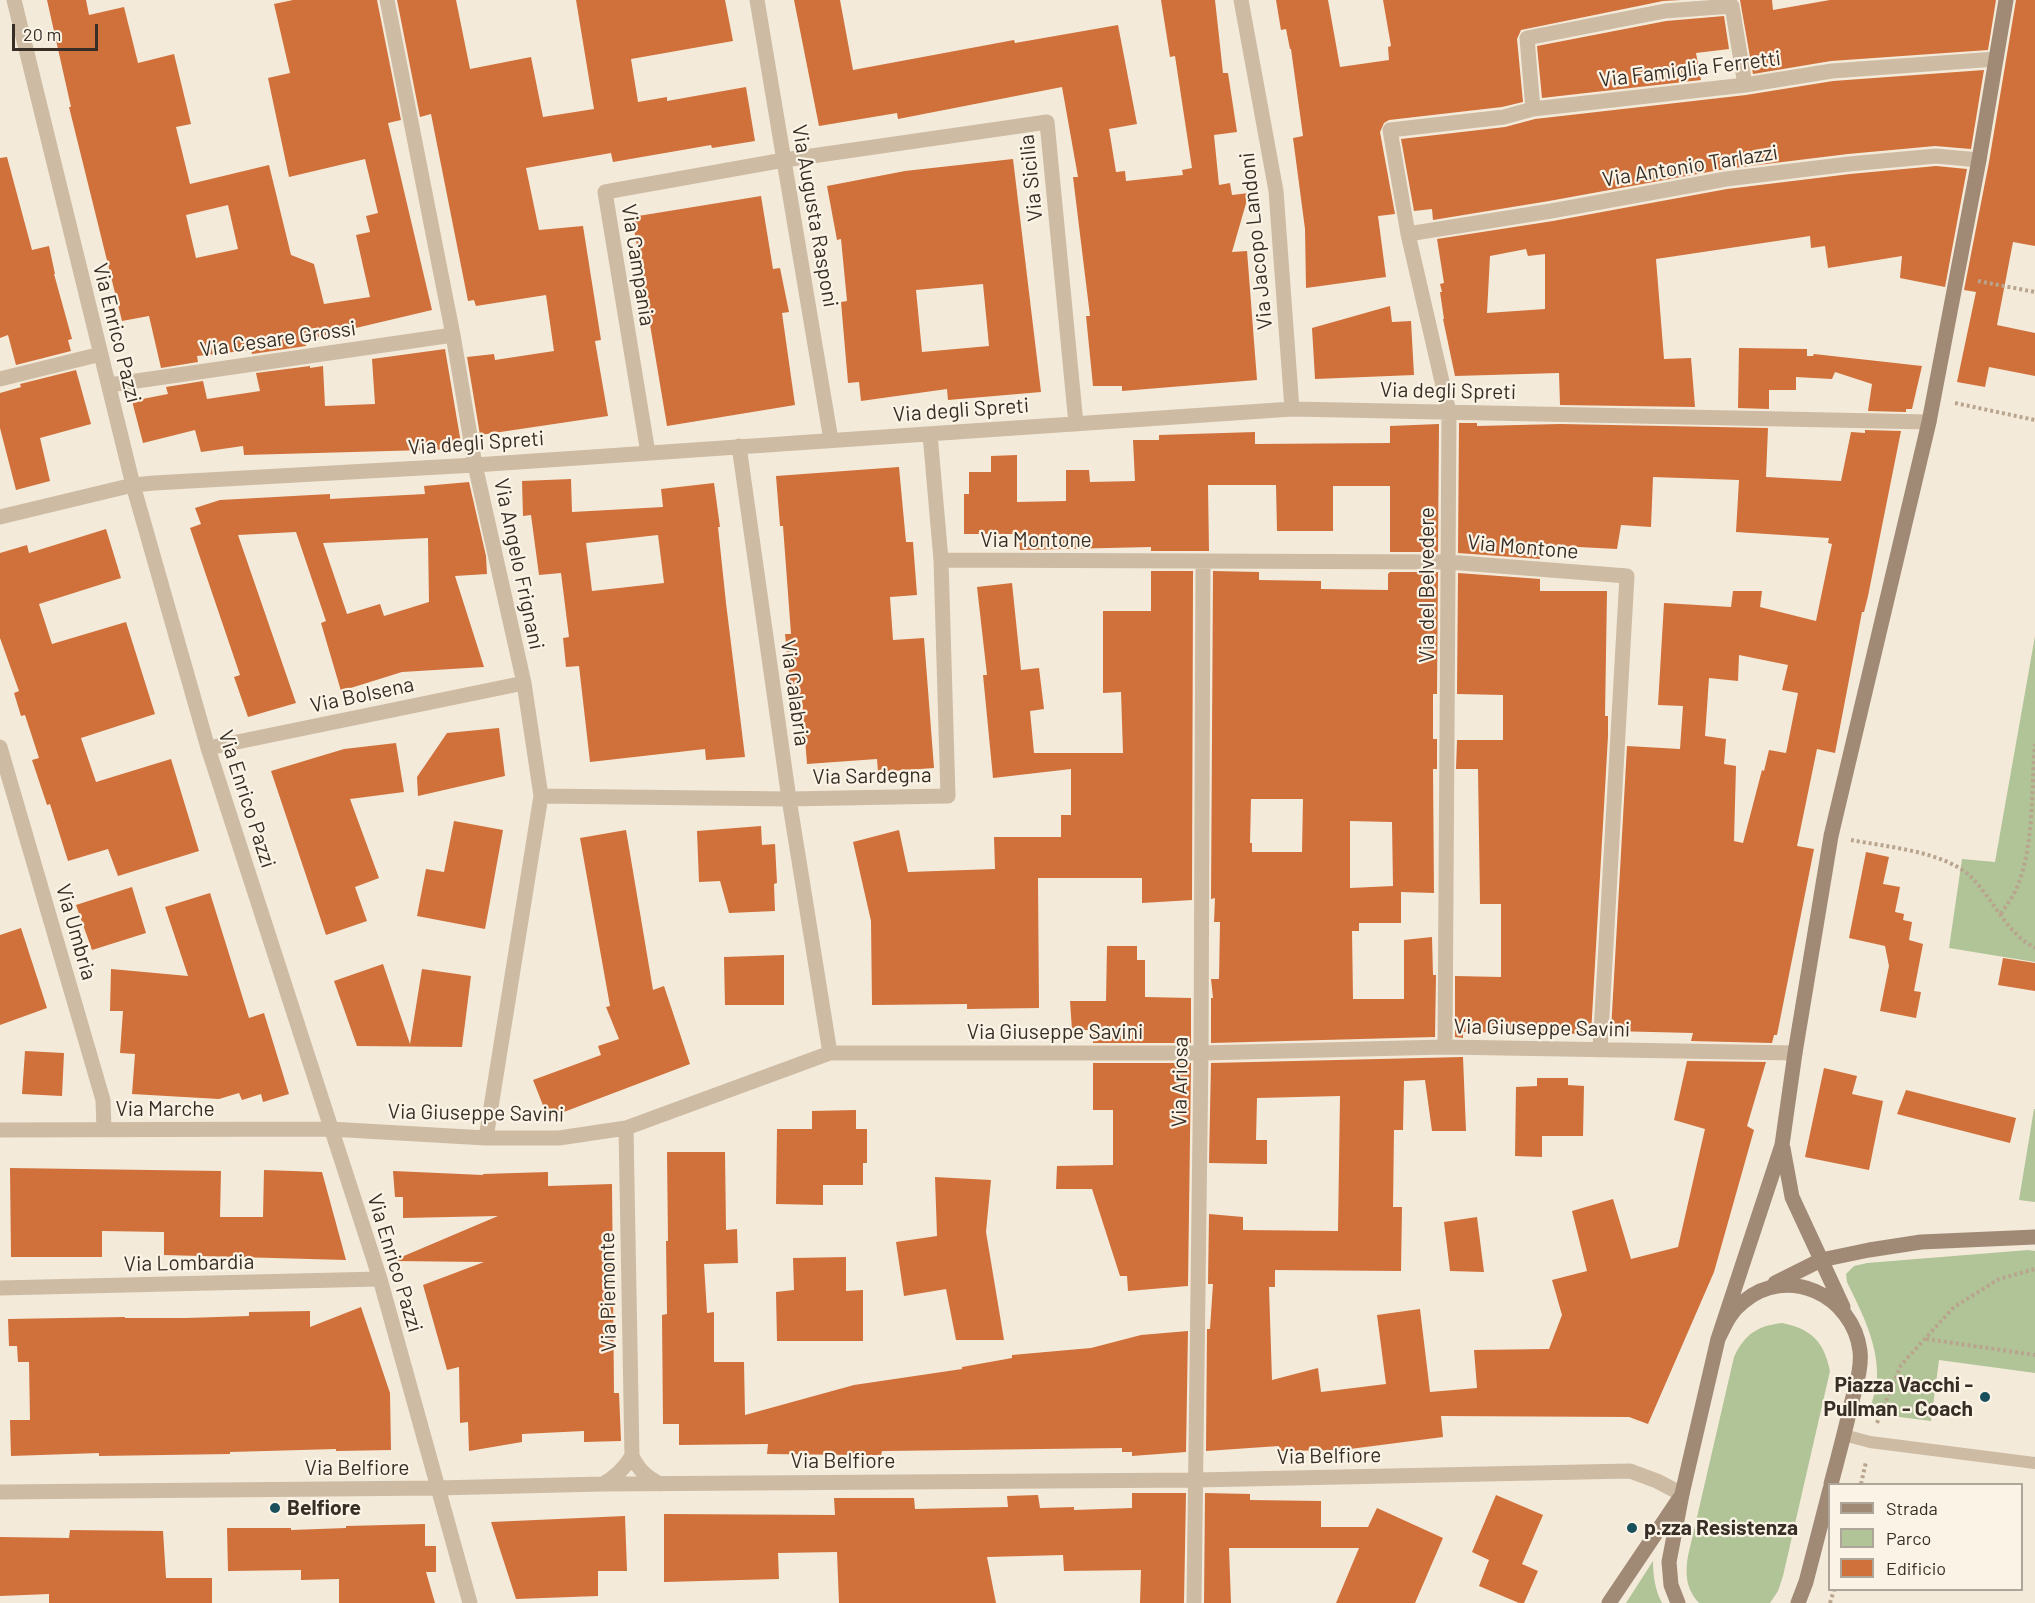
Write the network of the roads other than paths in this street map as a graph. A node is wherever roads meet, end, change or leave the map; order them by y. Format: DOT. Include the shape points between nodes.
graph roads {
  1 [pos="14,0"];
  2 [pos="387,0"];
  3 [pos="757,0"];
  4 [pos="1241,0"];
  5 [pos="2006,0"];
  6 [pos="1664,6"];
  7 [pos="1996,59"];
  8 [pos="1744,85"];
  9 [pos="1533,109"];
  10 [pos="1390,130"];
  11 [pos="784,160"];
  12 [pos="1980,160"];
  13 [pos="1408,234"];
  14 [pos="453,335"];
  15 [pos="101,354"];
  16 [pos="0,379"];
  17 [pos="109,385"];
  18 [pos="1292,409"];
  19 [pos="1449,412"];
  20 [pos="1929,422"];
  21 [pos="1076,424"];
  22 [pos="930,434"];
  23 [pos="831,440"];
  24 [pos="739,446"];
  25 [pos="648,453"];
  26 [pos="476,465"];
  27 [pos="133,485"];
  28 [pos="0,517"];
  29 [pos="941,560"];
  30 [pos="1203,562"];
  31 [pos="1448,562"];
  32 [pos="524,683"];
  33 [pos="0,747"];
  34 [pos="208,748"];
  35 [pos="541,796"];
  36 [pos="789,799"];
  37 [pos="1445,1047"];
  38 [pos="1600,1050"];
  39 [pos="830,1053"];
  40 [pos="1201,1053"];
  41 [pos="1795,1053"];
  42 [pos="626,1128"];
  43 [pos="330,1129"];
  44 [pos="0,1130"];
  45 [pos="104,1130"];
  46 [pos="486,1138"];
  47 [pos="1782,1144"];
  48 [pos="2035,1237"];
  49 [pos="1821,1260"];
  50 [pos="380,1280"];
  51 [pos="0,1288"];
  52 [pos="1764,1290"];
  53 [pos="1845,1313"];
  54 [pos="1718,1340"];
  55 [pos="1844,1435"];
  56 [pos="632,1456"];
  57 [pos="2035,1463"];
  58 [pos="1196,1480"];
  59 [pos="1831,1483"];
  60 [pos="603,1484"];
  61 [pos="660,1484"];
  62 [pos="437,1488"];
  63 [pos="0,1492"];
  64 [pos="1682,1494"];
  65 [pos="1828,1495"];
  66 [pos="470,1603"];
  67 [pos="1194,1603"];
  68 [pos="1609,1603"];
  69 [pos="1678,1603"];
  70 [pos="1798,1603"];
  1 -- 15 [label="street, Via Enrico Pazzi"];
  2 -- 14 [label="street, Via Angelo Frignani"];
  3 -- 11 [label="street, Via Augusta Rasponi"];
  4 -- 18 [label="street, Via Jacopo Landoni" via="1276,190"];
  5 -- 7 [label="street"];
  6 -- 8 [label="street" via="1732,6"];
  6 -- 9 [label="street" via="1527,38"];
  7 -- 8 [label="street, Via Famiglia Ferretti" via="1832,70"];
  7 -- 12 [label="street"];
  8 -- 9 [label="street, Via Famiglia Ferretti"];
  9 -- 10 [label="street, Via Famiglia Ferretti" via="1504,117"];
  10 -- 13 [label="street, Via del Belvedere"];
  11 -- 21 [label="street, Via Sicilia" via="1047,122"];
  11 -- 23 [label="street, Via Augusta Rasponi"];
  11 -- 25 [label="street, Via Campania" via="605,192"];
  12 -- 13 [label="street, Via Antonio Tarlazzi" via="1936,156 1726,179"];
  12 -- 20 [label="street"];
  13 -- 19 [label="street, Via del Belvedere"];
  14 -- 17 [label="street, Via Cesare Grossi"];
  14 -- 26 [label="street, Via Angelo Frignani"];
  15 -- 16 [label="street"];
  15 -- 17 [label="street, Via Enrico Pazzi"];
  17 -- 27 [label="street, Via Enrico Pazzi"];
  18 -- 19 [label="street, Via degli Spreti"];
  18 -- 21 [label="street, Via degli Spreti"];
  19 -- 20 [label="street, Via degli Spreti"];
  19 -- 31 [label="street, Via del Belvedere"];
  20 -- 41 [label="street" via="1831,836"];
  21 -- 22 [label="street, Via degli Spreti"];
  22 -- 23 [label="street, Via degli Spreti"];
  22 -- 29 [label="street, Via Sardegna"];
  23 -- 24 [label="street, Via degli Spreti"];
  24 -- 25 [label="street, Via degli Spreti"];
  24 -- 36 [label="street, Via Calabria"];
  25 -- 26 [label="street, Via degli Spreti"];
  26 -- 27 [label="street, Via degli Spreti"];
  26 -- 32 [label="street, Via Angelo Frignani"];
  27 -- 28 [label="street, Via degli Spreti"];
  27 -- 34 [label="street, Via Enrico Pazzi"];
  29 -- 30 [label="street, Via Montone"];
  29 -- 36 [label="street, Via Sardegna" via="948,796"];
  30 -- 31 [label="street, Via Montone"];
  30 -- 40 [label="street, Via Ariosa"];
  31 -- 37 [label="street, Via del Belvedere"];
  31 -- 38 [label="street, Via Montone" via="1627,576"];
  32 -- 34 [label="street, Via Bolsena"];
  32 -- 35 [label="street, Via Angelo Frignani"];
  33 -- 45 [label="street, Via Umbria" via="103,1100"];
  34 -- 43 [label="street, Via Enrico Pazzi"];
  35 -- 36 [label="street, Via Sardegna"];
  35 -- 46 [label="street, Via Angelo Frignani"];
  36 -- 39 [label="street, Via Calabria"];
  37 -- 38 [label="street, Via Giuseppe Savini"];
  37 -- 40 [label="street, Via Giuseppe Savini"];
  38 -- 41 [label="street, Via Giuseppe Savini"];
  39 -- 40 [label="street, Via Giuseppe Savini"];
  39 -- 42 [label="street, Via Giuseppe Savini"];
  40 -- 58 [label="street, Via Ariosa"];
  41 -- 47 [label="street"];
  42 -- 46 [label="street, Via Giuseppe Savini" via="559,1138"];
  42 -- 56 [label="street, Via Piemonte"];
  43 -- 45 [label="street, Via Marche"];
  43 -- 46 [label="street, Via Giuseppe Savini"];
  43 -- 50 [label="street, Via Enrico Pazzi"];
  44 -- 45 [label="street, Via Marche"];
  47 -- 49 [label="street" via="1792,1197"];
  47 -- 54 [label="street"];
  48 -- 49 [label="street" via="1921,1242"];
  49 -- 52 [label="street"];
  49 -- 53 [label="street"];
  50 -- 51 [label="street, Via Lombardia"];
  50 -- 62 [label="street, Via Enrico Pazzi"];
  52 -- 53 [label="street" via="1787,1285 1810,1288"];
  52 -- 54 [label="street" via="1743,1301 1728,1318"];
  53 -- 55 [label="street" via="1856,1331 1860,1352"];
  54 -- 64 [label="street"];
  55 -- 57 [label="lane" via="1870,1442"];
  55 -- 59 [label="street"];
  56 -- 60 [label="street" via="615,1477"];
  56 -- 61 [label="street" via="648,1478"];
  58 -- 61 [label="street, Via Belfiore"];
  58 -- 64 [label="street, Via Belfiore" via="1630,1471"];
  58 -- 67 [label="street, Via Ariosa"];
  60 -- 61 [label="street, Via Belfiore"];
  60 -- 62 [label="street, Via Belfiore"];
  62 -- 63 [label="street, Via Belfiore"];
  62 -- 66 [label="street, Via Enrico Pazzi"];
  64 -- 68 [label="street"];
  64 -- 69 [label="street" via="1669,1562"];
  65 -- 70 [label="street"];
}
